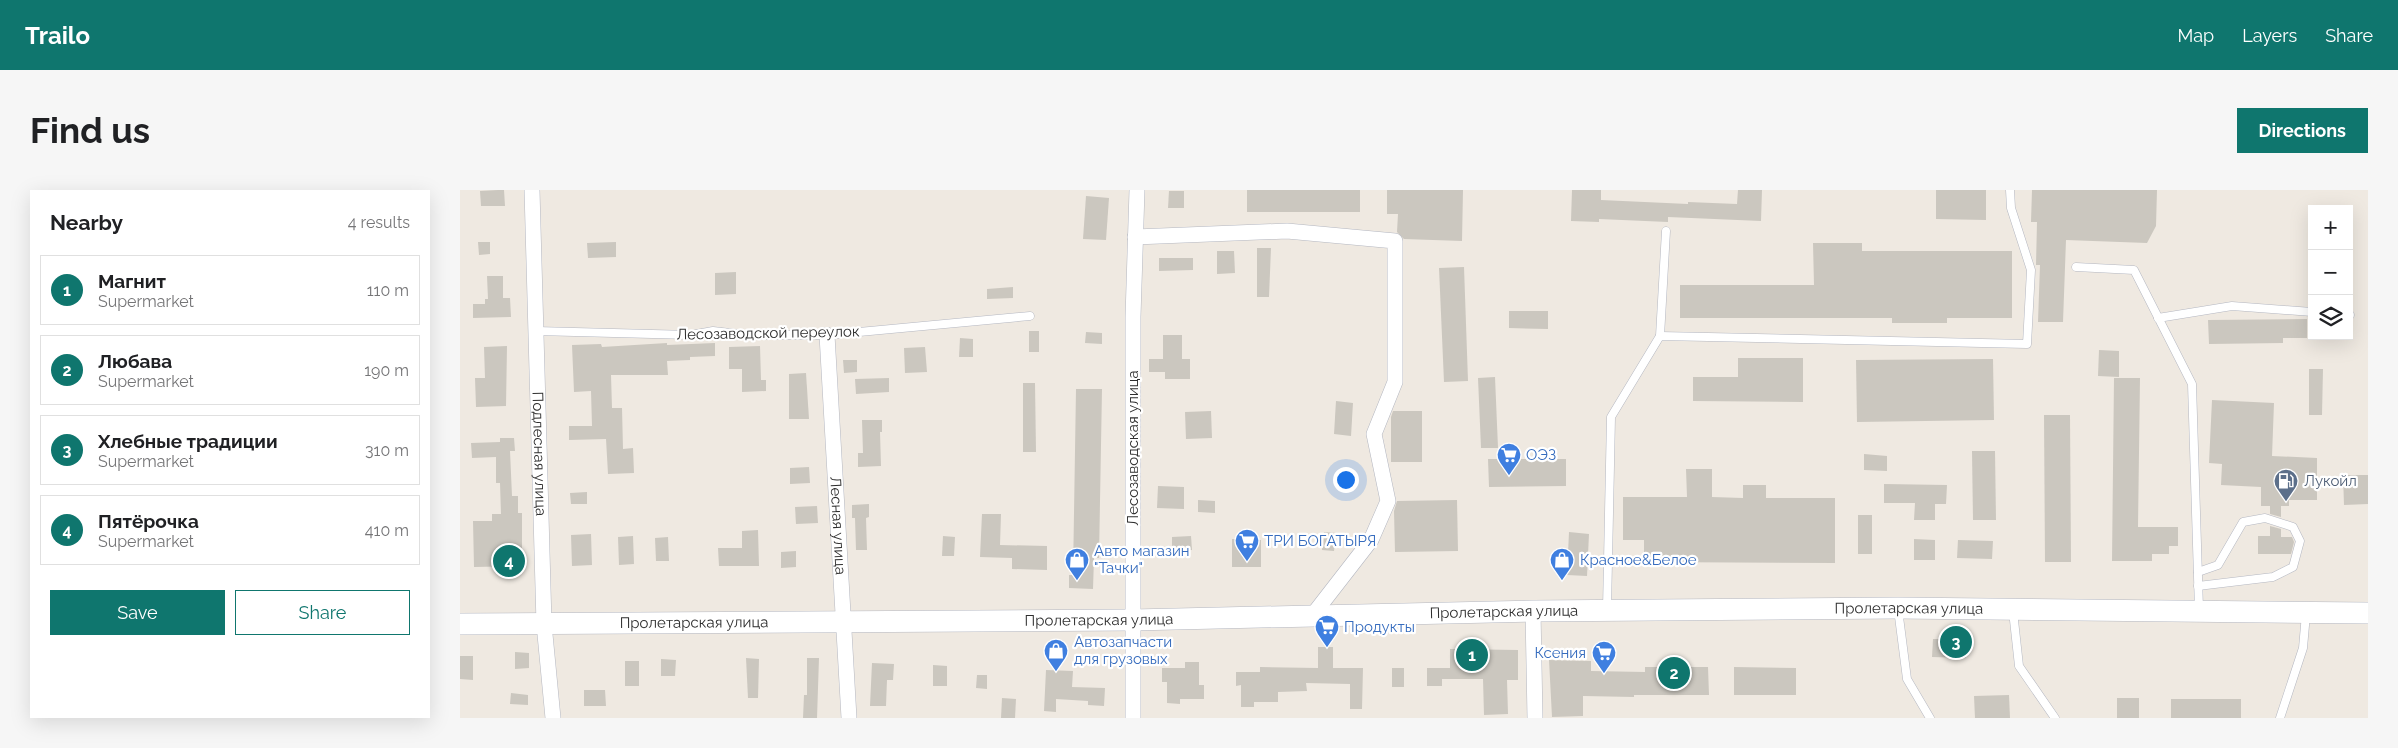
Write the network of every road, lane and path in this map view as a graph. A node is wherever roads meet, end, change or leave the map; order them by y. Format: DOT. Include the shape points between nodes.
graph roads {
  1 [pos="532,190"];
  2 [pos="1137,190"];
  3 [pos="2010,190"];
  4 [pos="1666,231"];
  5 [pos="1135,237"];
  6 [pos="2076,267"];
  7 [pos="2308,312"];
  8 [pos="1030,316"];
  9 [pos="2158,318"];
  10 [pos="536,331"];
  11 [pos="827,335"];
  12 [pos="1660,336"];
  13 [pos="2198,572"];
  14 [pos="2198,586"];
  15 [pos="1898,608"];
  16 [pos="2013,609"];
  17 [pos="1533,611"];
  18 [pos="1607,611"];
  19 [pos="2199,612"];
  20 [pos="2368,612"];
  21 [pos="2306,614"];
  22 [pos="1312,616"];
  23 [pos="1133,620"];
  24 [pos="845,622"];
  25 [pos="460,624"];
  26 [pos="544,624"];
  27 [pos="552,718"];
  28 [pos="849,718"];
  29 [pos="1133,718"];
  30 [pos="1535,718"];
  31 [pos="1930,718"];
  32 [pos="2054,718"];
  33 [pos="2280,718"];
  1 -- 10 [label="street, Подлесная улица"];
  2 -- 5 [label="street, Лесозаводская улица"];
  3 -- 12 [label="lane" via="2011,208 2031,270 2027,344"];
  4 -- 12 [label="lane"];
  5 -- 22 [label="street" via="1288,231 1395,241 1396,382 1374,434 1388,500 1371,540"];
  5 -- 23 [label="street, Лесозаводская улица"];
  6 -- 9 [label="lane" via="2134,270"];
  7 -- 9 [label="lane" via="2232,306"];
  8 -- 11 [label="lane, Лесозаводской переулок"];
  9 -- 13 [label="lane" via="2192,384"];
  10 -- 11 [label="lane, Лесозаводской переулок"];
  10 -- 26 [label="street, Подлесная улица"];
  11 -- 24 [label="street, Лесная улица"];
  12 -- 18 [label="lane" via="1611,417"];
  13 -- 14 [label="lane"];
  13 -- 14 [label="lane" via="2218,565 2243,522 2265,518 2293,527 2300,541 2293,567 2273,577"];
  14 -- 19 [label="lane"];
  15 -- 16 [label="street, Пролетарская улица"];
  15 -- 18 [label="street, Пролетарская улица"];
  15 -- 31 [label="lane" via="1907,679"];
  16 -- 19 [label="street, Пролетарская улица"];
  16 -- 32 [label="lane" via="2019,666"];
  17 -- 18 [label="street, Пролетарская улица"];
  17 -- 22 [label="street, Пролетарская улица"];
  17 -- 30 [label="street"];
  19 -- 21 [label="street, Пролетарская улица"];
  20 -- 21 [label="street, Пролетарская улица"];
  21 -- 33 [label="lane" via="2303,648"];
  22 -- 23 [label="street, Пролетарская улица"];
  23 -- 24 [label="street, Пролетарская улица"];
  23 -- 29 [label="street, Лесозаводская улица"];
  24 -- 26 [label="street, Пролетарская улица"];
  24 -- 28 [label="street, Лесная улица"];
  25 -- 26 [label="street, Пролетарская улица"];
  26 -- 27 [label="street, Подлесная улица"];
}
